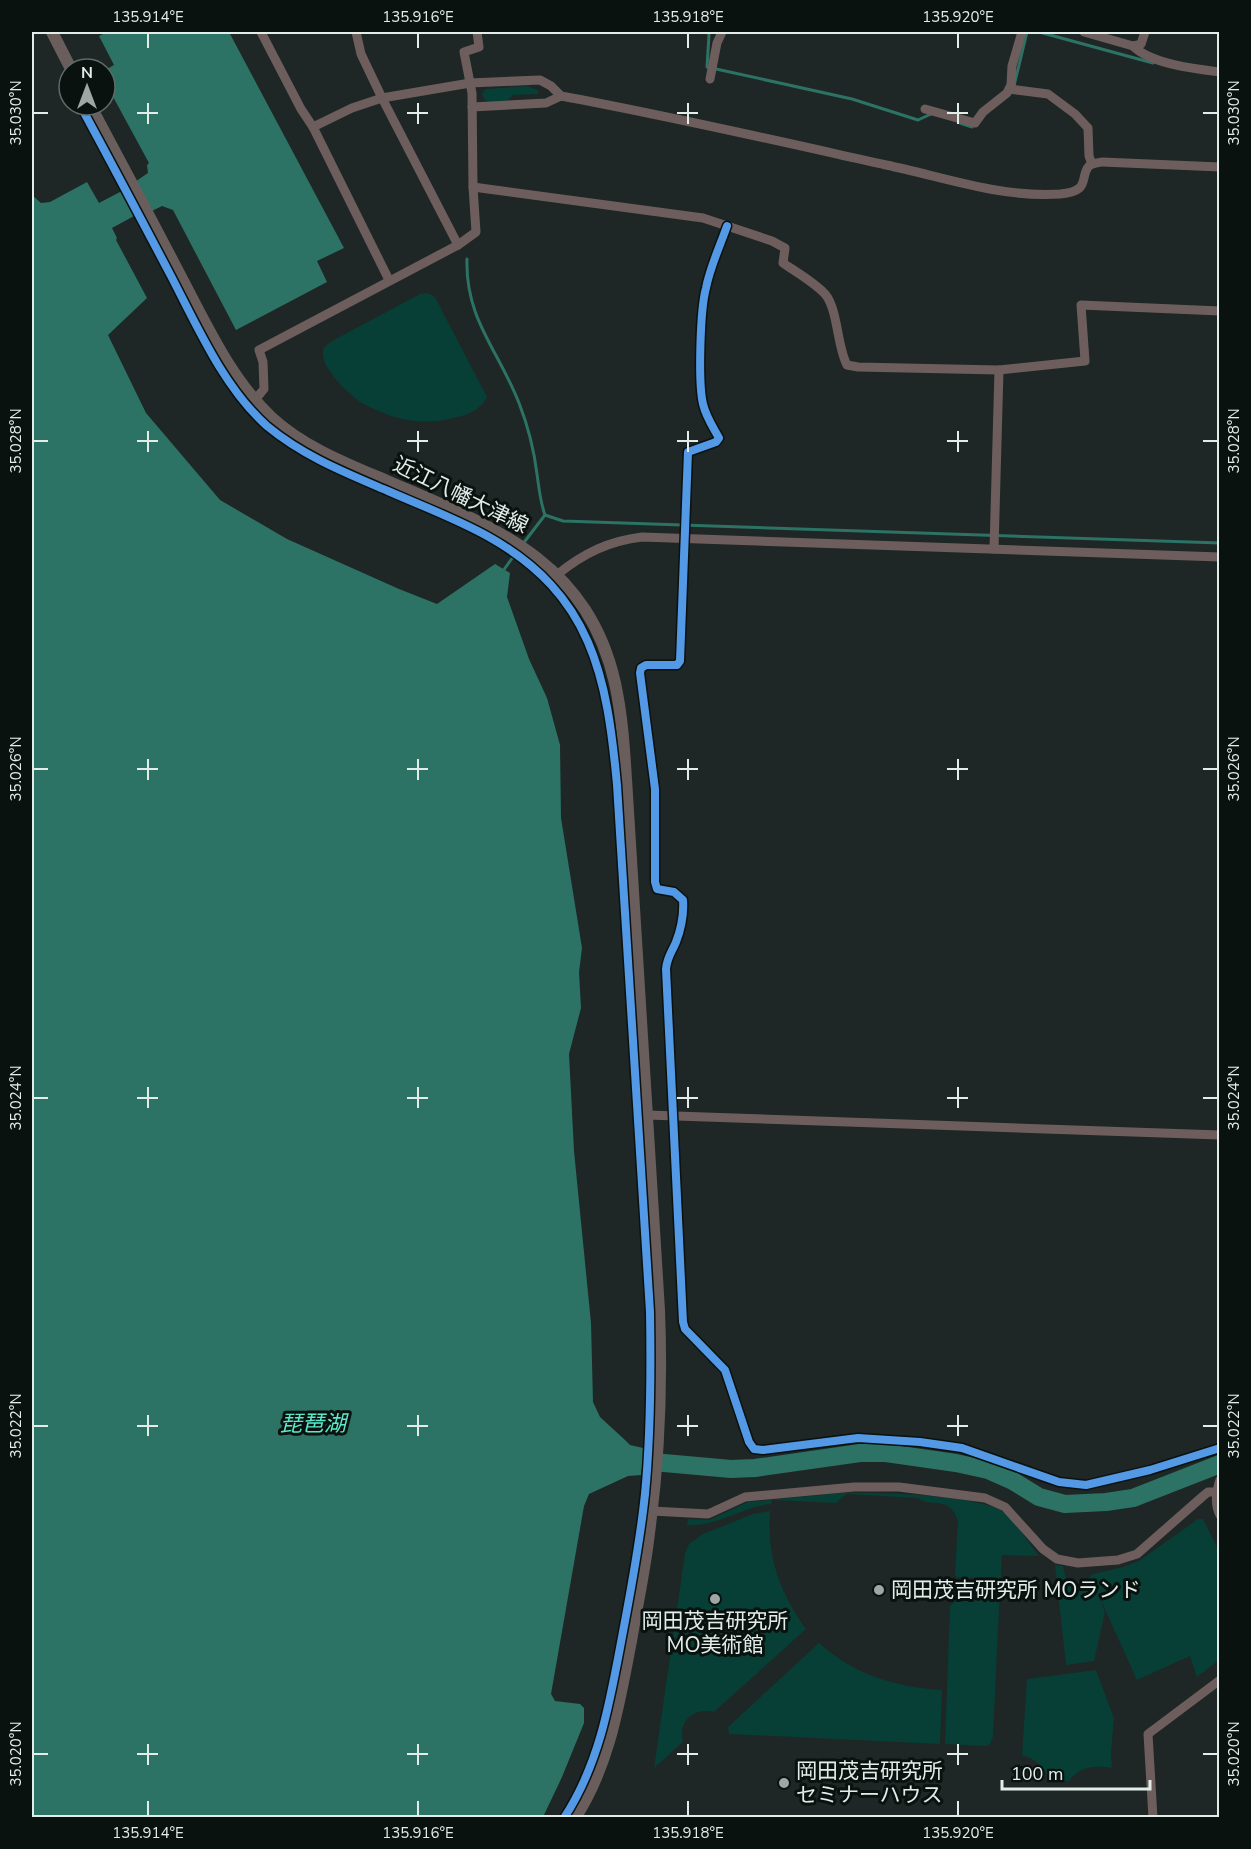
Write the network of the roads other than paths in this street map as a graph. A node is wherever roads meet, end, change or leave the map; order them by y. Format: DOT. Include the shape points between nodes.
graph roads {
  1 [pos="52,32"];
  2 [pos="261,32"];
  3 [pos="356,32"];
  4 [pos="477,32"];
  5 [pos="722,32"];
  6 [pos="1022,32"];
  7 [pos="1084,32"];
  8 [pos="1145,32"];
  9 [pos="1133,46"];
  10 [pos="65,57"];
  11 [pos="1220,72"];
  12 [pos="710,79"];
  13 [pos="470,83"];
  14 [pos="1009,89"];
  15 [pos="561,96"];
  16 [pos="382,98"];
  17 [pos="472,107"];
  18 [pos="925,109"];
  19 [pos="96,117"];
  20 [pos="313,127"];
  21 [pos="1092,164"];
  22 [pos="1220,166"];
  23 [pos="473,187"];
  24 [pos="727,226"];
  25 [pos="458,245"];
  26 [pos="389,280"];
  27 [pos="1220,311"];
  28 [pos="999,370"];
  29 [pos="255,400"];
  30 [pos="684,538"];
  31 [pos="994,540"];
  32 [pos="1220,556"];
  33 [pos="558,574"];
  34 [pos="647,1115"];
  35 [pos="674,1116"];
  36 [pos="1220,1135"];
  37 [pos="1220,1448"];
  38 [pos="1220,1480"];
  39 [pos="1216,1492"];
  40 [pos="652,1510"];
  41 [pos="1220,1515"];
  42 [pos="1220,1680"];
  43 [pos="575,1818"];
  44 [pos="1153,1818"];
  1 -- 10 [label="main road"];
  2 -- 20 [label="street"];
  3 -- 16 [label="street" via="361,54"];
  4 -- 13 [label="street" via="479,47 464,52"];
  5 -- 12 [label="street"];
  6 -- 14 [label="street"];
  7 -- 9 [label="street"];
  8 -- 9 [label="street" via="1141,44"];
  9 -- 11 [label="street" via="1142,54 1168,62"];
  13 -- 15 [label="street" via="540,80"];
  13 -- 16 [label="street"];
  13 -- 17 [label="street"];
  14 -- 18 [label="street" via="975,123"];
  14 -- 21 [label="street" via="1048,94 1075,114 1088,128"];
  15 -- 17 [label="street" via="546,103"];
  15 -- 21 [label="street" via="777,140 1005,193 1066,193 1081,188"];
  16 -- 20 [label="street"];
  16 -- 25 [label="street"];
  17 -- 23 [label="street"];
  19 -- 29 [label="main road, 近江八幡大津線" via="223,356"];
  20 -- 26 [label="street"];
  21 -- 22 [label="street"];
  23 -- 24 [label="street" via="703,218"];
  23 -- 25 [label="street" via="476,232"];
  24 -- 28 [label="street" via="784,248 783,263 826,295 848,365"];
  24 -- 30 [label="street" via="703,298 703,403 719,438 688,452"];
  25 -- 26 [label="street"];
  26 -- 29 [label="street" via="258,350 264,362 264,389"];
  27 -- 28 [label="street" via="1081,305 1085,361"];
  28 -- 31 [label="street"];
  29 -- 33 [label="main road, 近江八幡大津線" via="287,430 318,450 471,517 522,545"];
  30 -- 31 [label="street"];
  30 -- 33 [label="street" via="642,537 613,542 588,553"];
  30 -- 35 [label="street" via="680,661 677,665 646,665 640,673 655,789 655,882 657,889 674,892 683,900 684,911 666,969"];
  31 -- 32 [label="street"];
  33 -- 34 [label="main road, 近江八幡大津線" via="597,633 610,665 620,713"];
  34 -- 35 [label="street"];
  34 -- 40 [label="main road, 近江八幡大津線" via="660,1397"];
  35 -- 36 [label="street"];
  35 -- 37 [label="street" via="683,1322 695,1341 725,1370 754,1449 858,1438 921,1442 962,1448 1059,1482 1086,1485"];
  38 -- 39 [label="street"];
  39 -- 40 [label="street" via="1208,1492 1137,1554 1118,1560 1078,1563 1057,1559 1005,1507 985,1498 899,1487 745,1497 708,1514"];
  39 -- 41 [label="street"];
  40 -- 43 [label="main road, 近江八幡大津線" via="614,1725 598,1774"];
  42 -- 44 [label="street" via="1148,1734"];
}
